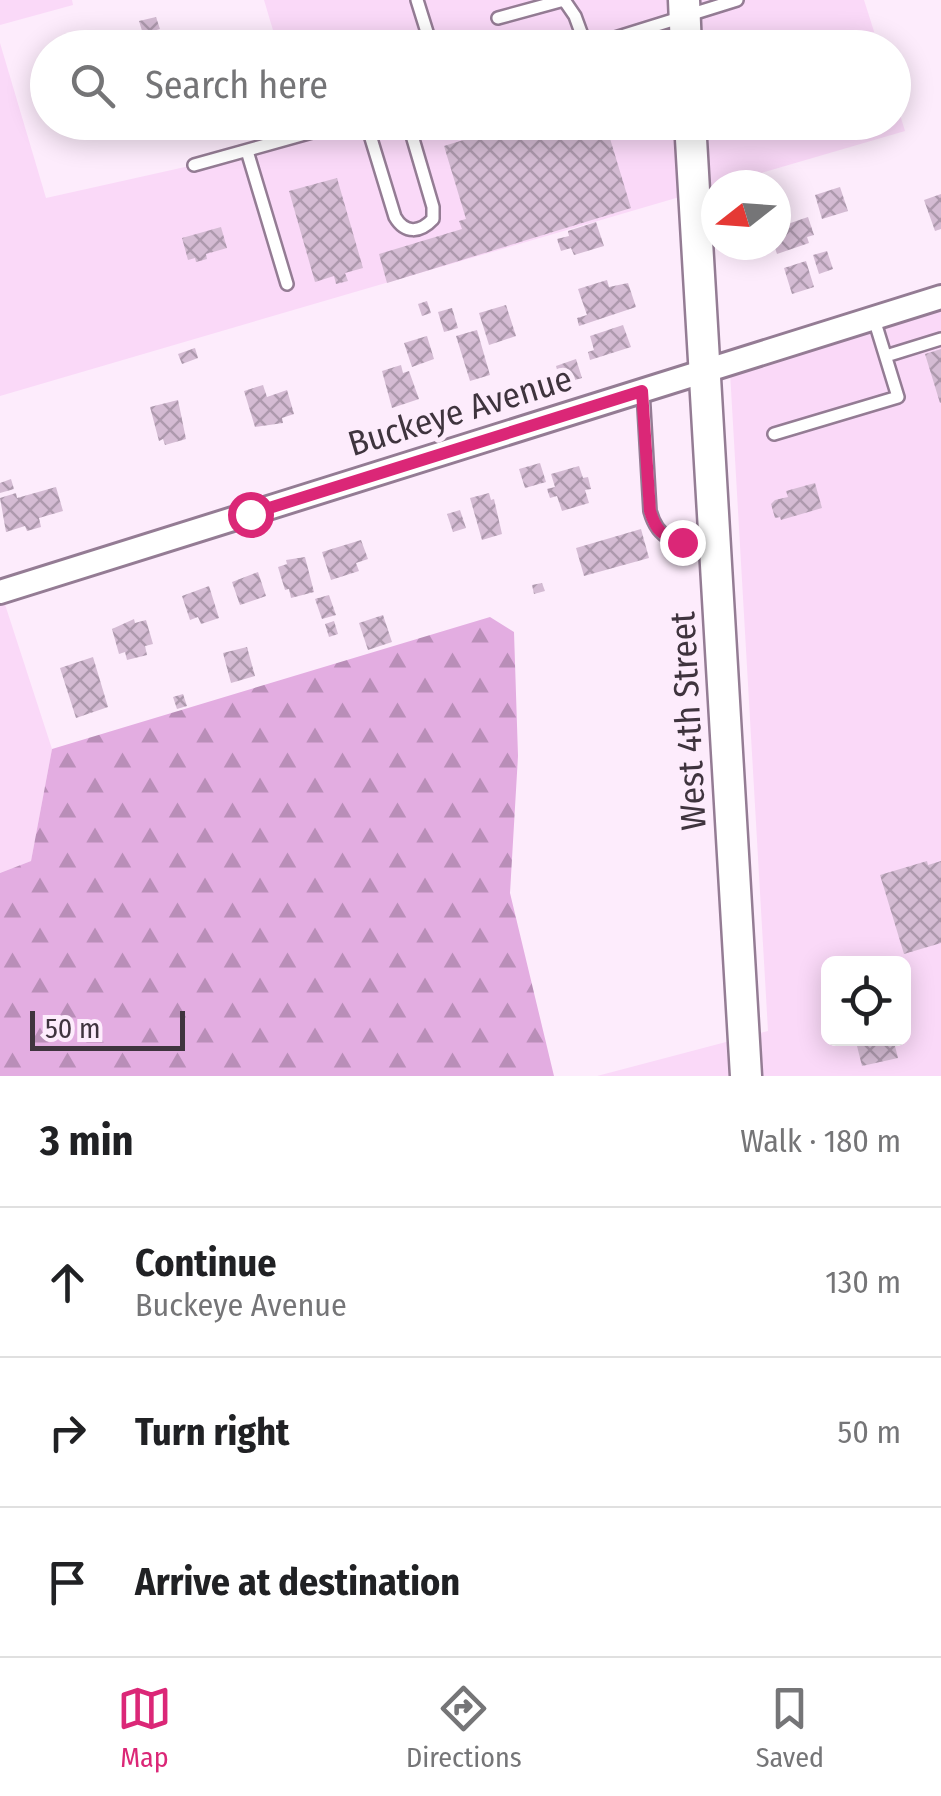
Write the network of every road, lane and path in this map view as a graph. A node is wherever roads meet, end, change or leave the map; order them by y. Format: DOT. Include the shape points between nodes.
graph roads {
  1 [pos="417,0"];
  2 [pos="738,0"];
  3 [pos="684,8"];
  4 [pos="498,18"];
  5 [pos="426,30"];
  6 [pos="580,30"];
  7 [pos="628,30"];
  8 [pos="285,140"];
  9 [pos="371,140"];
  10 [pos="413,140"];
  11 [pos="691,140"];
  12 [pos="247,151"];
  13 [pos="194,166"];
  14 [pos="287,284"];
  15 [pos="941,298"];
  16 [pos="874,318"];
  17 [pos="941,340"];
  18 [pos="886,356"];
  19 [pos="705,370"];
  20 [pos="642,391"];
  21 [pos="774,434"];
  22 [pos="714,542"];
  23 [pos="0,592"];
  24 [pos="746,1076"];
  1 -- 5 [label="lane"];
  2 -- 3 [label="lane"];
  3 -- 7 [label="lane"];
  4 -- 6 [label="lane" via="564,0"];
  8 -- 12 [label="lane"];
  9 -- 10 [label="lane" via="394,217 401,227 419,230 433,218 433,206"];
  11 -- 19 [label="main road, West 4th Street"];
  12 -- 13 [label="lane"];
  12 -- 14 [label="lane"];
  15 -- 16 [label="street, Buckeye Avenue"];
  16 -- 18 [label="lane"];
  16 -- 19 [label="street, Buckeye Avenue"];
  17 -- 18 [label="lane"];
  18 -- 21 [label="lane" via="898,396"];
  19 -- 20 [label="street, Buckeye Avenue"];
  19 -- 22 [label="main road, West 4th Street"];
  20 -- 22 [label="lane" via="654,527 682,542"];
  20 -- 23 [label="street, Buckeye Avenue"];
  22 -- 24 [label="main road, West 4th Street"];
}
